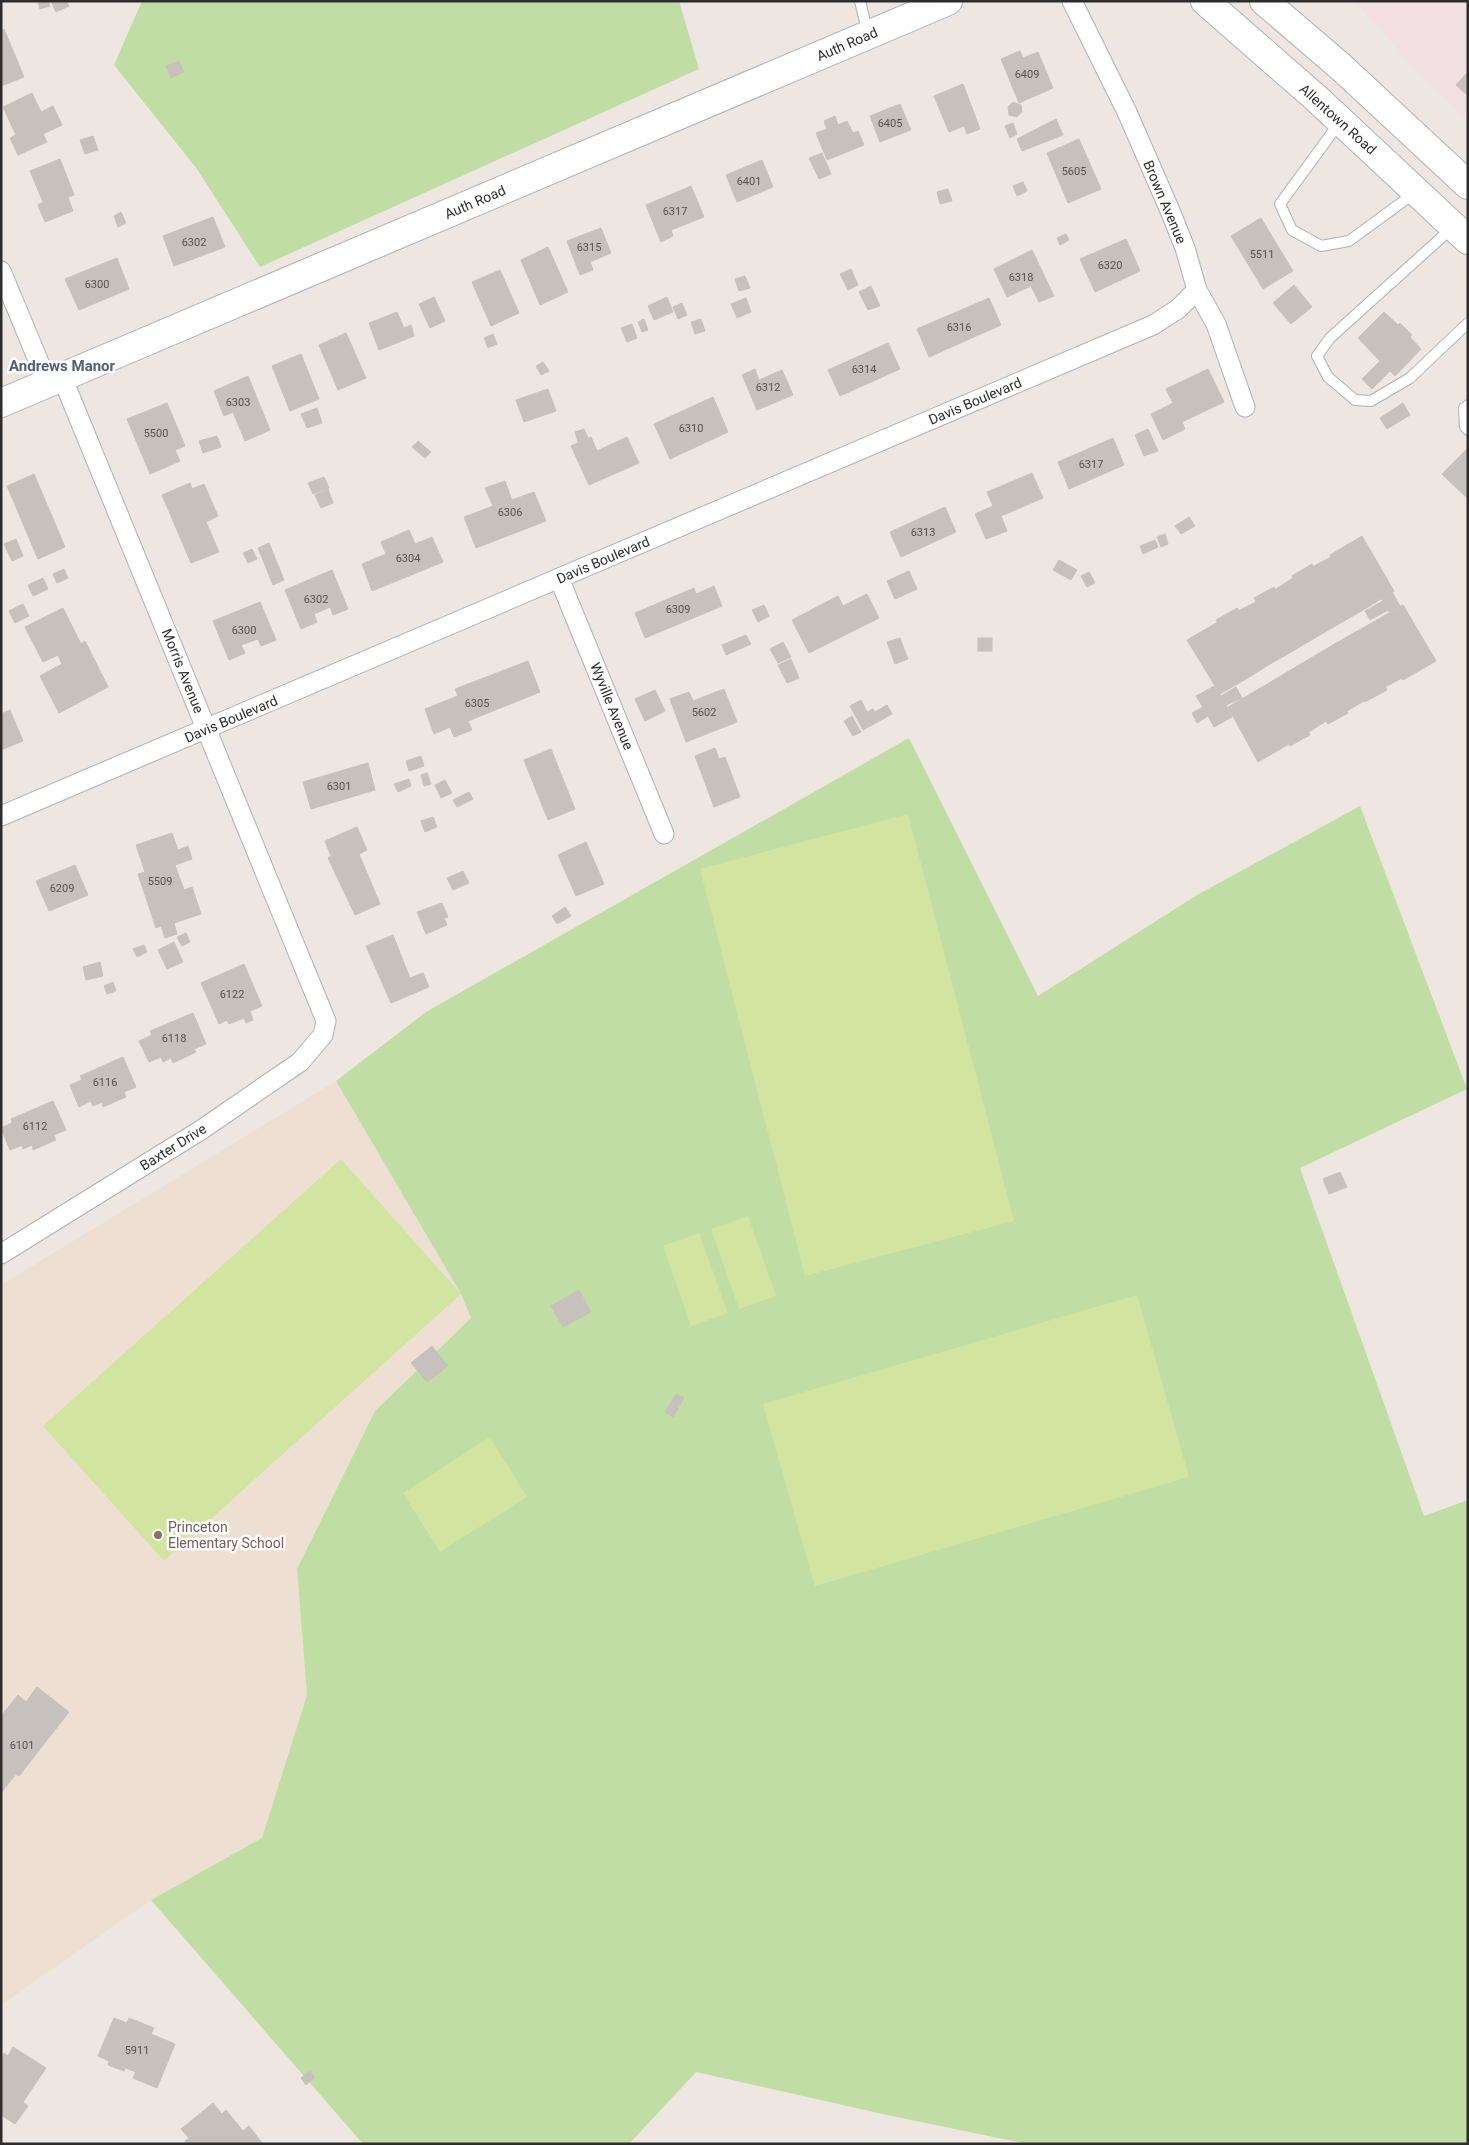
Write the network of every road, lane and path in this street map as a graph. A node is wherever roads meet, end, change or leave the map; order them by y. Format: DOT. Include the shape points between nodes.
graph roads {
  1 [pos="860,1"];
  2 [pos="948,1"];
  3 [pos="1072,1"];
  4 [pos="1205,1"];
  5 [pos="1264,1"];
  6 [pos="869,35"];
  7 [pos="1340,121"];
  8 [pos="1468,185"];
  9 [pos="1417,191"];
  10 [pos="1461,233"];
  11 [pos="1,271"];
  12 [pos="1196,290"];
  13 [pos="1468,323"];
  14 [pos="55,380"];
  15 [pos="1,403"];
  16 [pos="1468,405"];
  17 [pos="1245,408"];
  18 [pos="1468,430"];
  19 [pos="559,578"];
  20 [pos="206,729"];
  21 [pos="1,816"];
  22 [pos="664,834"];
  23 [pos="326,1021"];
  24 [pos="1,1254"];
  1 -- 6 [label="lane"];
  2 -- 6 [label="main road, Auth Road"];
  3 -- 12 [label="street, Brown Avenue" via="1127,112 1159,186 1185,248"];
  4 -- 7 [label="main road, Allentown Road"];
  5 -- 8 [label="main road" via="1341,67"];
  6 -- 14 [label="main road, Auth Road"];
  7 -- 9 [label="main road, Allentown Road"];
  7 -- 9 [label="lane" via="1280,204 1292,230 1321,246 1349,241"];
  9 -- 10 [label="main road, Allentown Road"];
  10 -- 13 [label="lane" via="1330,338 1317,356 1328,377 1355,400 1371,401 1410,378"];
  11 -- 14 [label="street, Morris Avenue"];
  12 -- 17 [label="street, Brown Avenue" via="1216,324"];
  12 -- 19 [label="street, Davis Boulevard" via="1178,309 1153,325"];
  14 -- 15 [label="main road, Auth Road"];
  14 -- 20 [label="street, Morris Avenue"];
  16 -- 18 [label="lane" via="1464,408"];
  19 -- 20 [label="street, Davis Boulevard"];
  19 -- 22 [label="street, Wyville Avenue"];
  20 -- 21 [label="street, Davis Boulevard"];
  20 -- 23 [label="street, Morris Avenue"];
  23 -- 24 [label="street, Baxter Drive" via="317,1045 300,1062 201,1130"];
}
